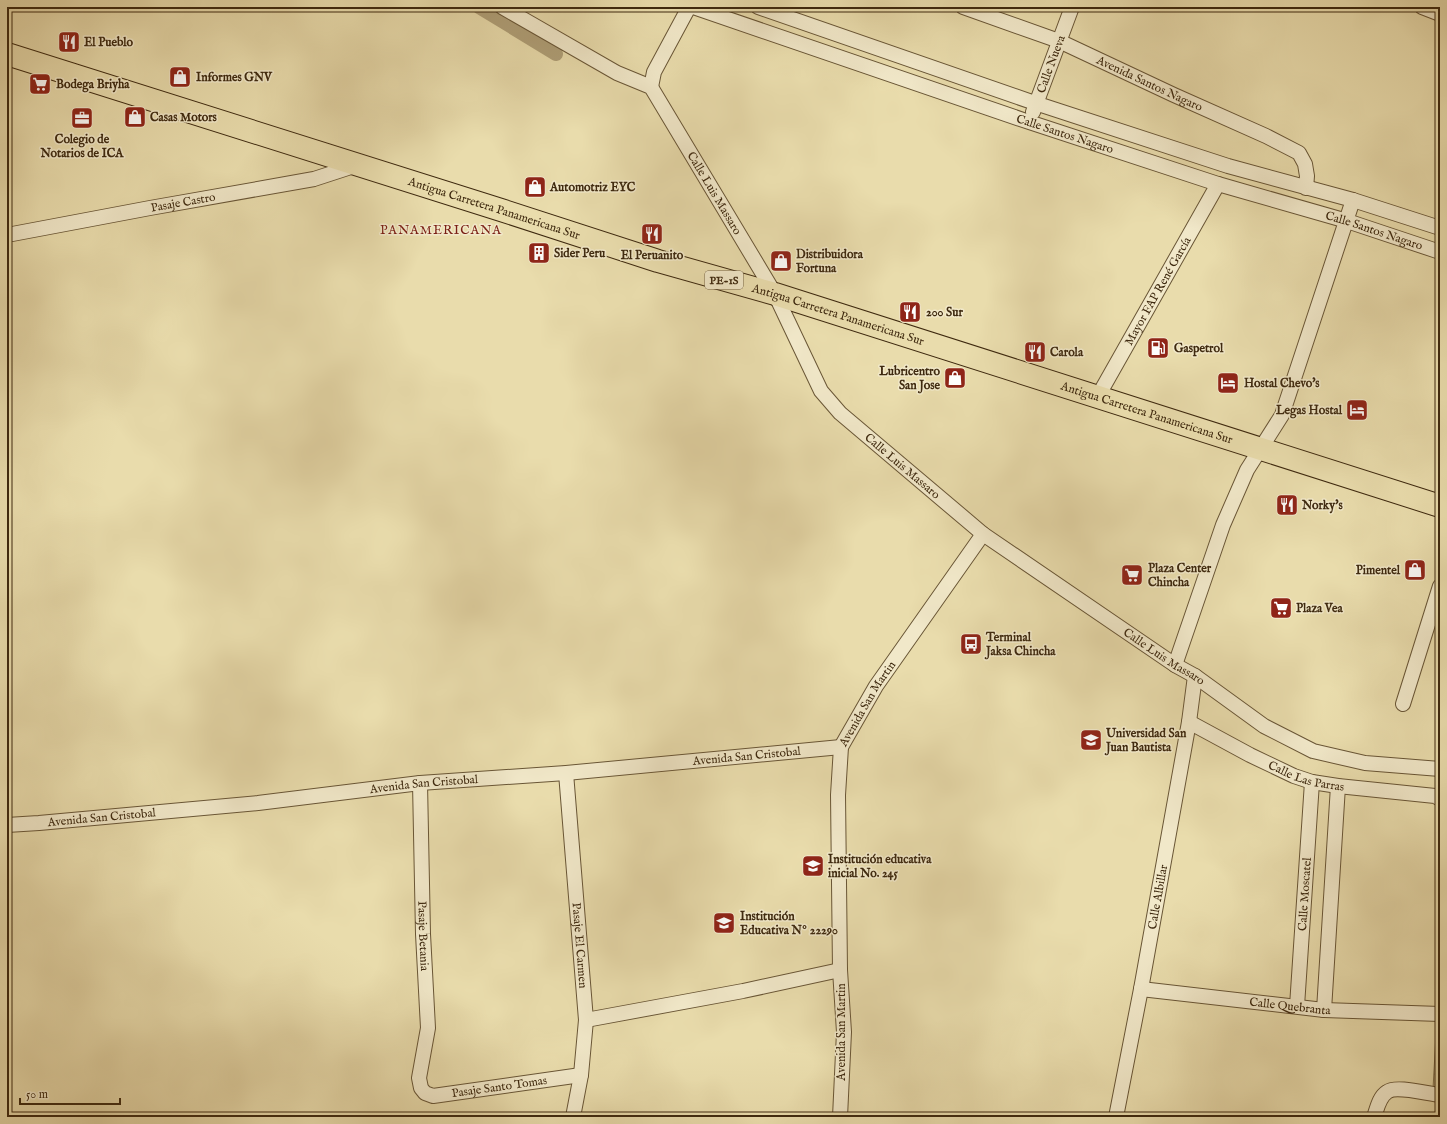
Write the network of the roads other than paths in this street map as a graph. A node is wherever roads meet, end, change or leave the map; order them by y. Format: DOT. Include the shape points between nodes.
graph roads {
  1 [pos="502,7"];
  2 [pos="689,7"];
  3 [pos="693,7"];
  4 [pos="758,7"];
  5 [pos="963,7"];
  6 [pos="1072,7"];
  7 [pos="1422,7"];
  8 [pos="1440,14"];
  9 [pos="1059,41"];
  10 [pos="7,54"];
  11 [pos="651,87"];
  12 [pos="1036,103"];
  13 [pos="1029,122"];
  14 [pos="358,165"];
  15 [pos="1218,184"];
  16 [pos="1306,188"];
  17 [pos="1353,200"];
  18 [pos="1347,221"];
  19 [pos="1440,228"];
  20 [pos="7,236"];
  21 [pos="1440,252"];
  22 [pos="774,294"];
  23 [pos="1097,398"];
  24 [pos="1260,449"];
  25 [pos="1440,506"];
  26 [pos="983,534"];
  27 [pos="1440,586"];
  28 [pos="1175,664"];
  29 [pos="1195,676"];
  30 [pos="1403,704"];
  31 [pos="1189,722"];
  32 [pos="842,746"];
  33 [pos="1440,769"];
  34 [pos="566,773"];
  35 [pos="1312,782"];
  36 [pos="420,783"];
  37 [pos="1338,786"];
  38 [pos="1438,797"];
  39 [pos="7,825"];
  40 [pos="840,970"];
  41 [pos="1141,989"];
  42 [pos="1297,1006"];
  43 [pos="1324,1010"];
  44 [pos="1440,1014"];
  45 [pos="586,1020"];
  46 [pos="581,1075"];
  47 [pos="421,1088"];
  48 [pos="1440,1095"];
  49 [pos="573,1117"];
  50 [pos="840,1117"];
  51 [pos="1116,1117"];
  52 [pos="1374,1117"];
  1 -- 11 [label="street" via="617,73"];
  2 -- 11 [label="street" via="654,72"];
  3 -- 13 [label="street, Calle Santos Nagaro"];
  4 -- 12 [label="street, Calle Santos Nagaro"];
  5 -- 9 [label="street, Avenida Santos Nagaro"];
  6 -- 9 [label="street, Calle Nueva"];
  7 -- 8 [label="street"];
  9 -- 12 [label="street, Calle Nueva"];
  9 -- 16 [label="street, Avenida Santos Nagaro" via="1299,153 1305,164"];
  10 -- 14 [label="highway, Antigua Carretera Panamericana Sur / PE-1S"];
  11 -- 22 [label="street, Calle Luis Massaro"];
  12 -- 13 [label="street, Calle Nueva"];
  12 -- 16 [label="street, Calle Santos Nagaro" via="1228,166"];
  13 -- 15 [label="street, Calle Santos Nagaro"];
  14 -- 20 [label="street, Pasaje Castro" via="314,179"];
  14 -- 22 [label="highway, Antigua Carretera Panamericana Sur / PE-1S" via="658,261"];
  15 -- 18 [label="street, Calle Santos Nagaro"];
  15 -- 23 [label="street, Mayor FAP René García"];
  16 -- 17 [label="street, Calle Santos Nagaro"];
  17 -- 18 [label="street"];
  17 -- 19 [label="street, Calle Santos Nagaro"];
  18 -- 21 [label="street, Calle Santos Nagaro"];
  18 -- 24 [label="street" via="1282,415"];
  22 -- 23 [label="highway, Antigua Carretera Panamericana Sur / PE-1S"];
  22 -- 26 [label="street, Calle Luis Massaro" via="821,391 840,412"];
  23 -- 24 [label="highway, Antigua Carretera Panamericana Sur / PE-1S"];
  24 -- 25 [label="highway, Antigua Carretera Panamericana Sur / PE-1S"];
  24 -- 28 [label="street" via="1247,470 1223,526"];
  26 -- 28 [label="street, Calle Luis Massaro"];
  26 -- 32 [label="street, Avenida San Martin" via="876,686"];
  27 -- 30 [label="street"];
  28 -- 29 [label="street, Calle Luis Massaro"];
  29 -- 31 [label="street, Calle Albillar"];
  29 -- 33 [label="street, Calle Luis Massaro" via="1264,726 1313,751 1365,763"];
  31 -- 35 [label="street, Calle Las Parras" via="1294,776"];
  31 -- 41 [label="street, Calle Albillar"];
  32 -- 34 [label="street, Avenida San Cristobal"];
  32 -- 40 [label="street, Avenida San Martin" via="838,795"];
  34 -- 36 [label="street, Avenida San Cristobal"];
  34 -- 45 [label="street, Pasaje El Carmen"];
  35 -- 37 [label="street, Calle Las Parras"];
  35 -- 42 [label="street, Calle Moscatel"];
  36 -- 39 [label="street, Avenida San Cristobal" via="258,803"];
  36 -- 47 [label="street, Pasaje Betania" via="428,1028 419,1078"];
  37 -- 38 [label="street, Calle Las Parras"];
  37 -- 43 [label="street"];
  40 -- 45 [label="street" via="743,992"];
  40 -- 50 [label="street, Avenida San Martin" via="844,1032"];
  41 -- 42 [label="street, Calle Quebranta"];
  41 -- 51 [label="street, Calle Albillar"];
  42 -- 43 [label="street, Calle Quebranta"];
  43 -- 44 [label="street, Calle Quebranta"];
  45 -- 46 [label="street, Pasaje El Carmen"];
  46 -- 47 [label="street, Pasaje Santo Tomas" via="433,1096"];
  46 -- 49 [label="street, Pasaje El Carmen"];
  48 -- 52 [label="street" via="1396,1089 1387,1092 1381,1099"];
}
